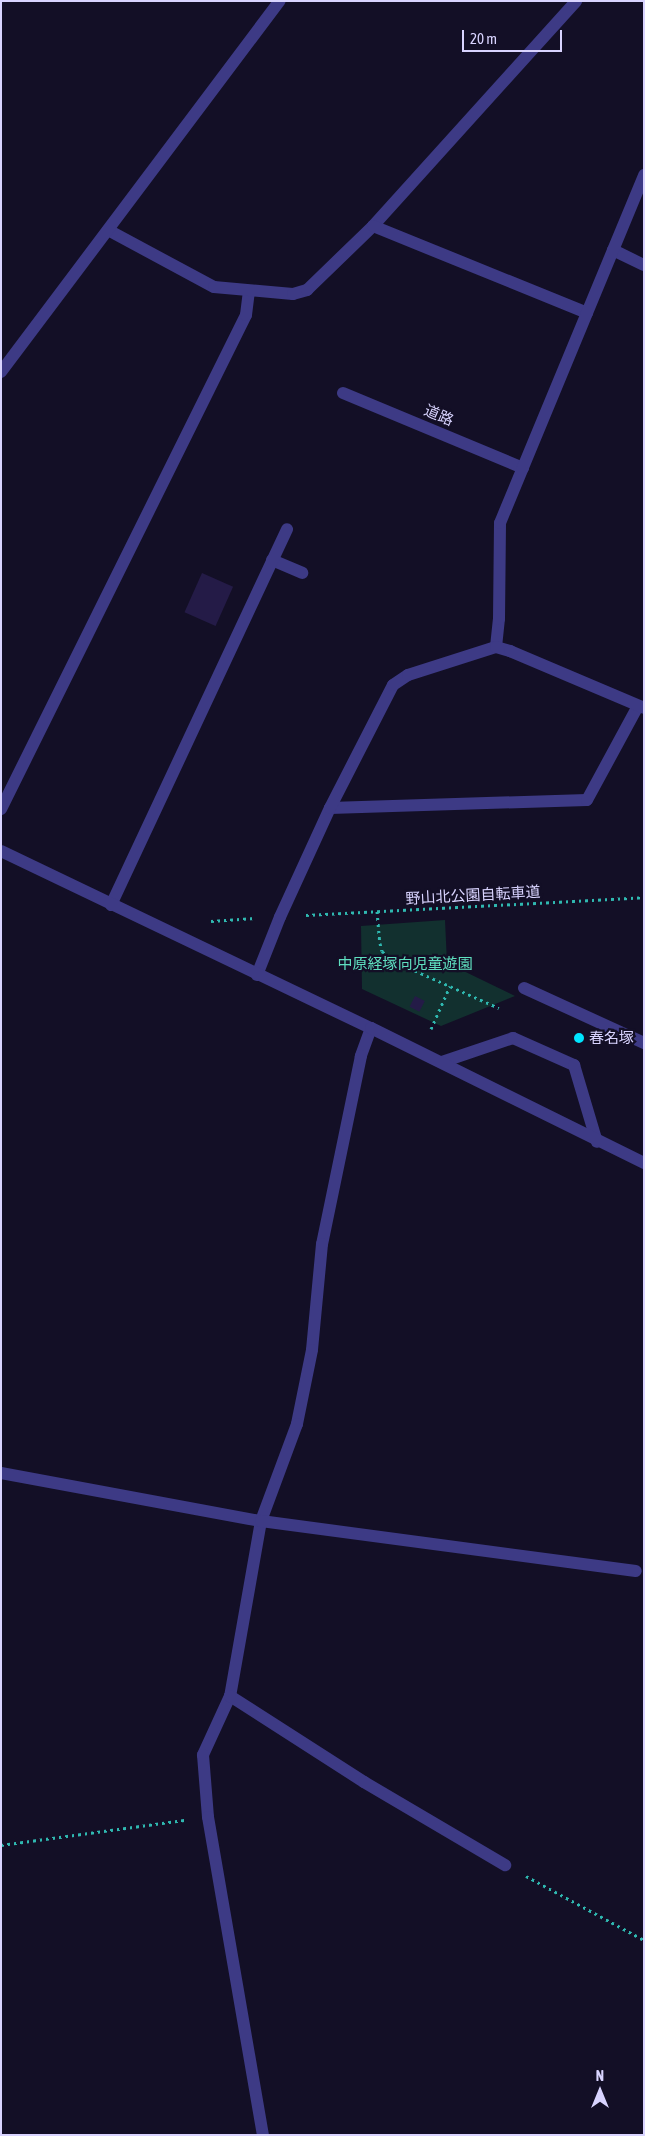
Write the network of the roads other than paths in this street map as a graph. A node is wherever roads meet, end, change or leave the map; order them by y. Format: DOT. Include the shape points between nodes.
graph roads {
  1 [pos="280,1"];
  2 [pos="576,1"];
  3 [pos="644,176"];
  4 [pos="372,226"];
  5 [pos="108,230"];
  6 [pos="613,250"];
  7 [pos="644,264"];
  8 [pos="250,291"];
  9 [pos="587,313"];
  10 [pos="1,372"];
  11 [pos="343,392"];
  12 [pos="523,468"];
  13 [pos="287,529"];
  14 [pos="272,560"];
  15 [pos="302,573"];
  16 [pos="496,648"];
  17 [pos="641,707"];
  18 [pos="330,808"];
  19 [pos="1,809"];
  20 [pos="1,851"];
  21 [pos="111,905"];
  22 [pos="257,975"];
  23 [pos="524,988"];
  24 [pos="371,1028"];
  25 [pos="644,1043"];
  26 [pos="442,1062"];
  27 [pos="597,1142"];
  28 [pos="644,1163"];
  29 [pos="1,1473"];
  30 [pos="261,1521"];
  31 [pos="636,1571"];
  32 [pos="230,1696"];
  33 [pos="505,1865"];
  34 [pos="263,2135"];
  1 -- 5 [label="street"];
  2 -- 4 [label="street"];
  3 -- 6 [label="street"];
  4 -- 8 [label="street" via="307,290 293,294"];
  4 -- 9 [label="street"];
  5 -- 8 [label="street" via="214,288"];
  5 -- 10 [label="street"];
  6 -- 7 [label="street"];
  6 -- 9 [label="street"];
  8 -- 19 [label="street" via="246,315"];
  9 -- 12 [label="street"];
  11 -- 12 [label="street, 道路"];
  12 -- 16 [label="street" via="500,523"];
  13 -- 14 [label="street"];
  14 -- 15 [label="street"];
  14 -- 21 [label="street"];
  16 -- 17 [label="street"];
  16 -- 18 [label="street" via="408,675 393,685"];
  17 -- 18 [label="street" via="587,800"];
  18 -- 22 [label="street"];
  20 -- 21 [label="street"];
  21 -- 22 [label="street"];
  22 -- 24 [label="street"];
  23 -- 25 [label="street"];
  24 -- 26 [label="street"];
  24 -- 30 [label="street" via="361,1056 322,1244 312,1350 297,1424"];
  26 -- 27 [label="street"];
  26 -- 27 [label="street" via="513,1038 574,1065"];
  27 -- 28 [label="street"];
  29 -- 30 [label="street"];
  30 -- 31 [label="street"];
  30 -- 32 [label="street"];
  32 -- 33 [label="street" via="364,1782"];
  32 -- 34 [label="street" via="203,1755 208,1817"];
}
